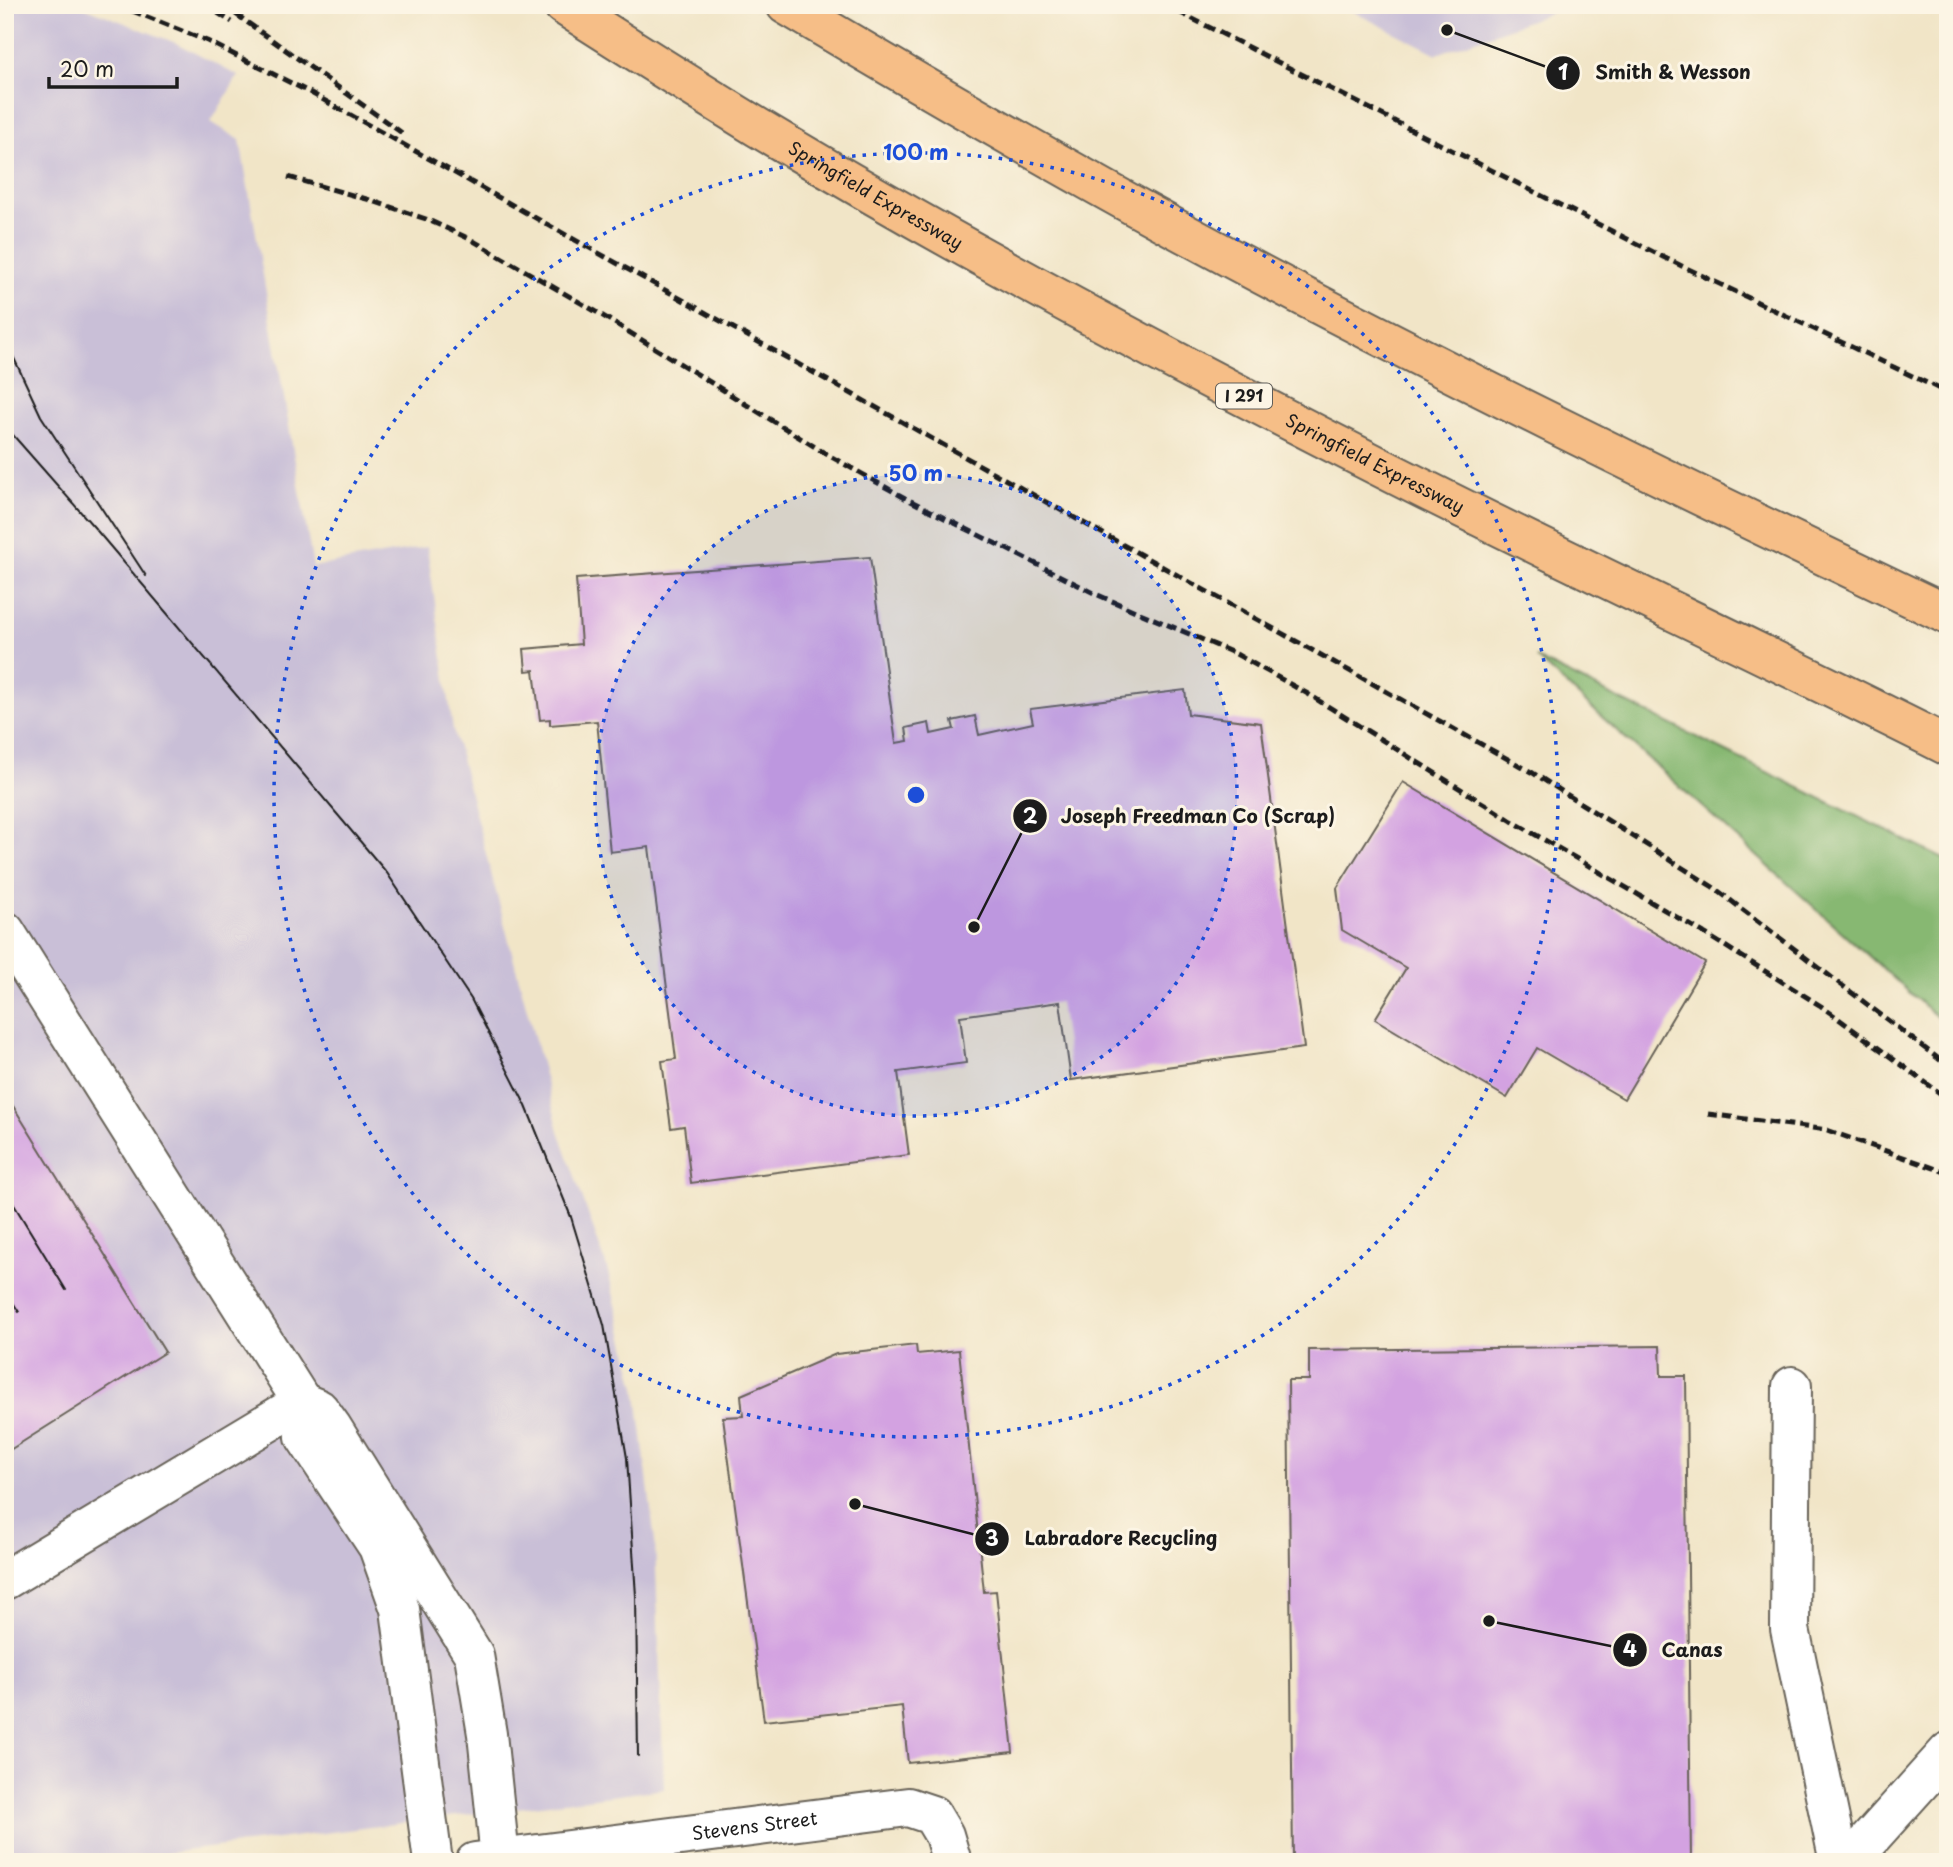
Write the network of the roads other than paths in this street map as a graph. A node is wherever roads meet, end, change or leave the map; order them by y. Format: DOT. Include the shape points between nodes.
graph roads {
  1 [pos="563,5"];
  2 [pos="786,5"];
  3 [pos="1948,615"];
  4 [pos="1948,746"];
  5 [pos="5,931"];
  6 [pos="1791,1386"];
  7 [pos="302,1402"];
  8 [pos="5,1580"];
  9 [pos="1948,1752"];
  10 [pos="487,1860"];
  11 [pos="433,1862"];
  12 [pos="952,1862"];
  13 [pos="1839,1862"];
  14 [pos="1849,1862"];
  1 -- 4 [label="highway, Springfield Expressway / I 291" via="847,180 1194,371"];
  2 -- 3 [label="highway" via="1070,170 1325,308"];
  5 -- 7 [label="street"];
  6 -- 13 [label="street" via="1790,1629"];
  7 -- 8 [label="street"];
  7 -- 10 [label="street" via="318,1409 332,1427 474,1655 487,1734"];
  7 -- 11 [label="street" via="305,1437 378,1548 400,1609"];
  9 -- 14 [label="street"];
  10 -- 12 [label="street, Stevens Street" via="908,1807 932,1815"];
}
